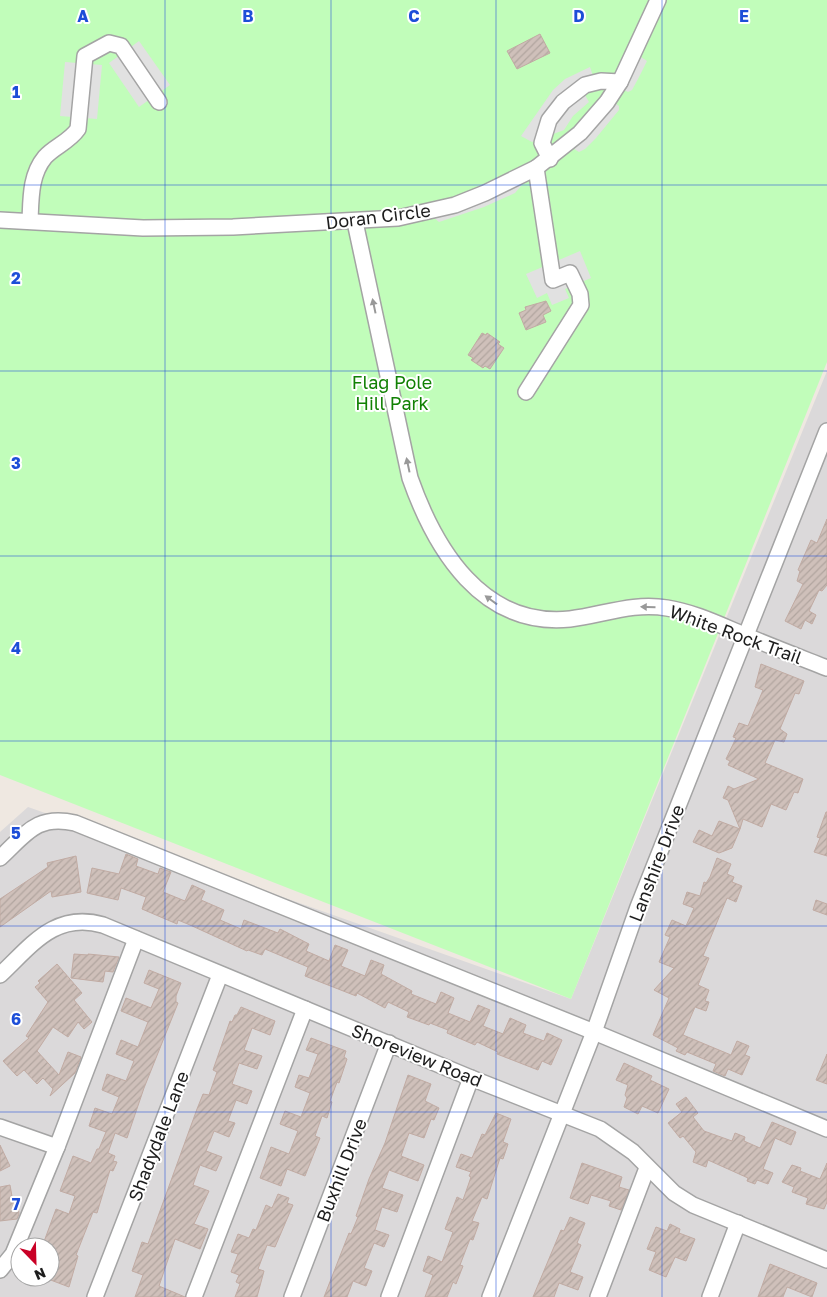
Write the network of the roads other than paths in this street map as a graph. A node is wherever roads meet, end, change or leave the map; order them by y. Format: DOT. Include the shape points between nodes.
graph roads {
  1 [pos="658,0"];
  2 [pos="620,82"];
  3 [pos="159,102"];
  4 [pos="550,159"];
  5 [pos="536,168"];
  6 [pos="0,220"];
  7 [pos="30,221"];
  8 [pos="355,222"];
  9 [pos="526,392"];
  10 [pos="826,434"];
  11 [pos="745,635"];
  12 [pos="827,668"];
  13 [pos="0,858"];
  14 [pos="136,939"];
  15 [pos="0,975"];
  16 [pos="220,975"];
  17 [pos="305,1009"];
  18 [pos="594,1032"];
  19 [pos="389,1043"];
  20 [pos="471,1078"];
  21 [pos="561,1113"];
  22 [pos="0,1127"];
  23 [pos="827,1129"];
  24 [pos="57,1147"];
  25 [pos="647,1168"];
  26 [pos="738,1223"];
  27 [pos="827,1260"];
  28 [pos="0,1270"];
  29 [pos="95,1297"];
  30 [pos="194,1297"];
  31 [pos="292,1297"];
  32 [pos="389,1297"];
  33 [pos="490,1297"];
  34 [pos="598,1297"];
  35 [pos="710,1297"];
  1 -- 2 [label="street, Doran Circle"];
  2 -- 4 [label="street, Doran Circle" via="594,119"];
  2 -- 4 [label="street" via="601,81 585,86 563,102 549,120 542,143"];
  3 -- 7 [label="street" via="121,46 109,43 85,56 78,128 72,138 45,157 32,183"];
  4 -- 5 [label="street, Doran Circle"];
  5 -- 8 [label="street, Doran Circle" via="455,205 398,218"];
  5 -- 9 [label="street" via="552,280 570,273 580,294 581,305"];
  6 -- 7 [label="street, Doran Circle"];
  7 -- 8 [label="street, Doran Circle" via="143,228"];
  11 -- 8 [label="street, White Rock Trail, one-way" via="666,608 627,607 569,619 547,620 526,616 497,604 470,582 437,540 410,478"];
  10 -- 11 [label="street, Lanshire Drive"];
  11 -- 12 [label="street, White Rock Trail"];
  11 -- 18 [label="street, Lanshire Drive" via="638,907"];
  13 -- 18 [label="street" via="46,820 75,823"];
  14 -- 15 [label="street, Shoreview Road" via="93,922 79,920 66,923 38,938"];
  14 -- 16 [label="street, Shoreview Road"];
  14 -- 24 [label="street"];
  16 -- 17 [label="street, Shoreview Road"];
  16 -- 29 [label="street, Shadydale Lane"];
  17 -- 19 [label="street, Shoreview Road"];
  17 -- 30 [label="street"];
  18 -- 21 [label="street, Lanshire Drive"];
  18 -- 23 [label="street"];
  19 -- 20 [label="street, Shoreview Road"];
  19 -- 31 [label="street, Buxhill Drive"];
  20 -- 21 [label="street, Shoreview Road"];
  20 -- 32 [label="street"];
  21 -- 25 [label="street, Shoreview Road" via="600,1129 632,1152"];
  21 -- 33 [label="street, Lanshire Drive"];
  22 -- 24 [label="street"];
  24 -- 28 [label="street" via="14,1254"];
  25 -- 26 [label="street, Shoreview Road" via="674,1193 693,1205"];
  25 -- 34 [label="street"];
  26 -- 27 [label="street, Shoreview Road"];
  26 -- 35 [label="street"];
}
